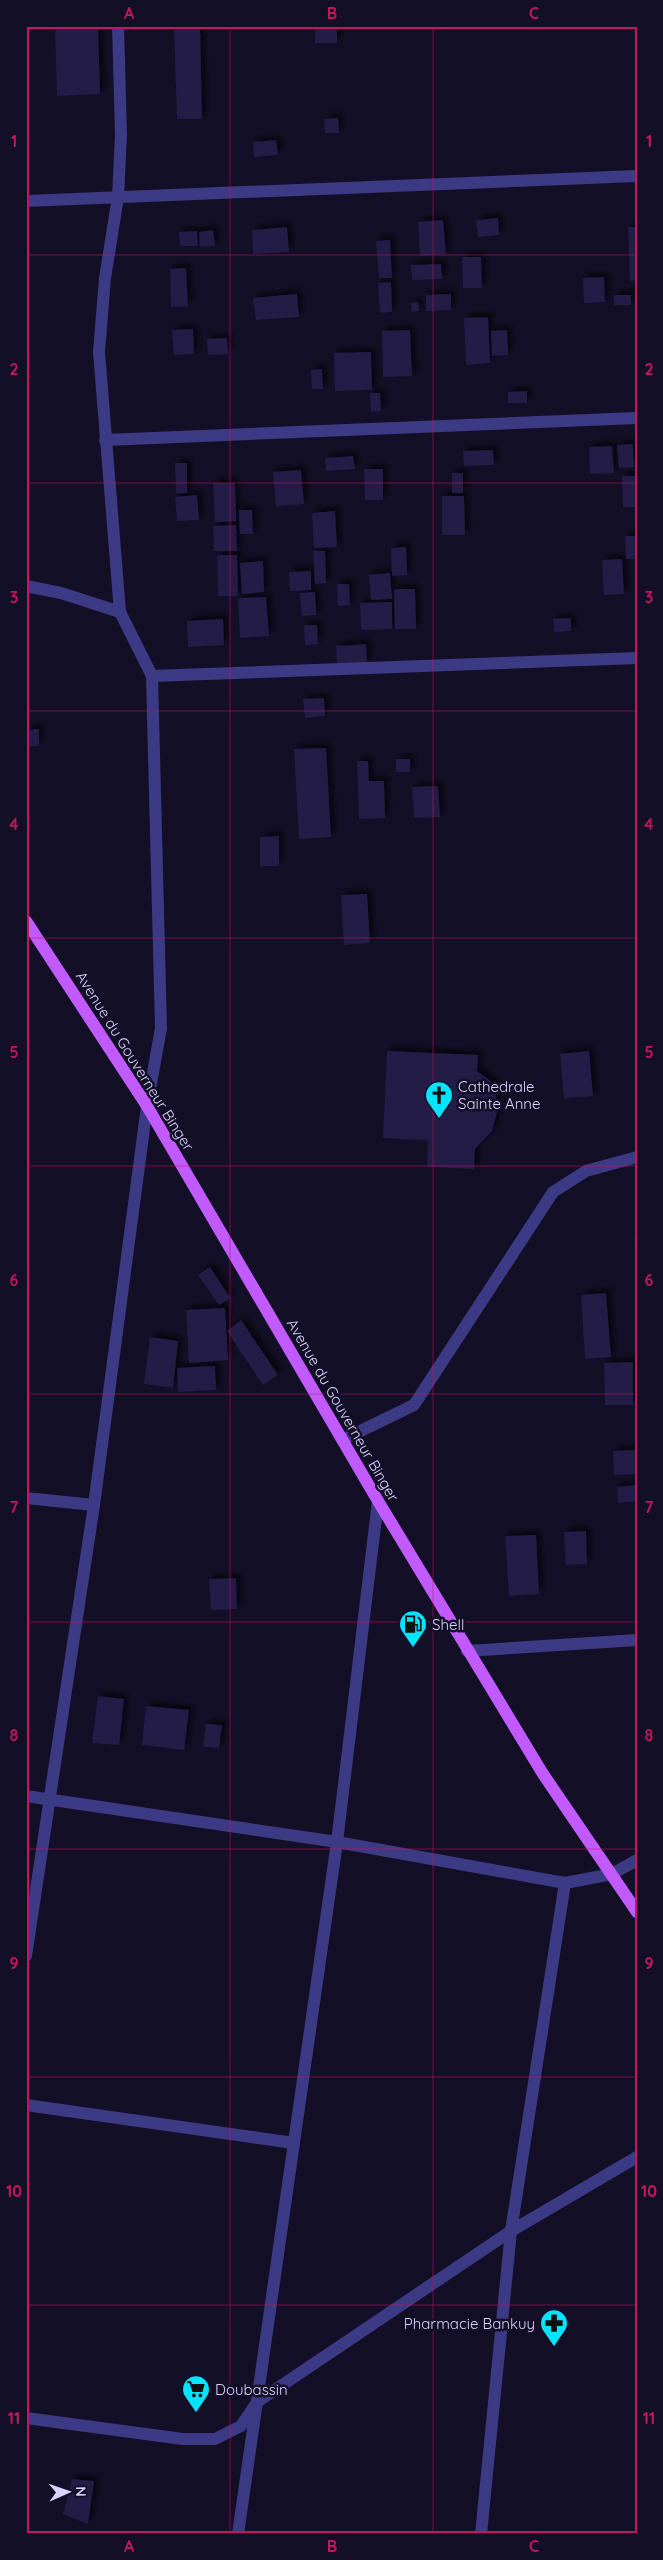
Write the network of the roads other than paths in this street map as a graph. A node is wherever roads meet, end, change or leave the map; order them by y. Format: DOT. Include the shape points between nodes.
graph roads {
  1 [pos="118,26"];
  2 [pos="637,176"];
  3 [pos="118,197"];
  4 [pos="26,201"];
  5 [pos="637,418"];
  6 [pos="105,440"];
  7 [pos="26,586"];
  8 [pos="120,612"];
  9 [pos="637,658"];
  10 [pos="152,676"];
  11 [pos="26,921"];
  12 [pos="147,1106"];
  13 [pos="637,1157"];
  14 [pos="342,1440"];
  15 [pos="26,1498"];
  16 [pos="378,1501"];
  17 [pos="94,1505"];
  18 [pos="637,1640"];
  19 [pos="467,1651"];
  20 [pos="26,1796"];
  21 [pos="50,1800"];
  22 [pos="337,1842"];
  23 [pos="637,1860"];
  24 [pos="612,1874"];
  25 [pos="564,1883"];
  26 [pos="637,1912"];
  27 [pos="26,1956"];
  28 [pos="26,2105"];
  29 [pos="294,2143"];
  30 [pos="637,2157"];
  31 [pos="511,2231"];
  32 [pos="256,2402"];
  33 [pos="26,2418"];
  34 [pos="238,2534"];
  35 [pos="481,2534"];
  1 -- 3 [label="street" via="121,135"];
  2 -- 3 [label="street"];
  3 -- 4 [label="street"];
  3 -- 6 [label="street" via="104,278 99,352"];
  5 -- 6 [label="street"];
  6 -- 8 [label="street"];
  7 -- 8 [label="street" via="62,593"];
  8 -- 10 [label="street"];
  9 -- 10 [label="street"];
  10 -- 12 [label="street" via="161,1028"];
  11 -- 12 [label="main road, Avenue du Gouverneur Binger"];
  12 -- 14 [label="main road, Avenue du Gouverneur Binger"];
  12 -- 17 [label="street"];
  13 -- 14 [label="street" via="586,1171 553,1192 414,1405"];
  14 -- 16 [label="main road, Avenue du Gouverneur Binger"];
  15 -- 17 [label="street"];
  16 -- 19 [label="main road, Avenue du Gouverneur Binger"];
  16 -- 22 [label="street"];
  17 -- 21 [label="street"];
  18 -- 19 [label="street"];
  19 -- 24 [label="main road, Avenue du Gouverneur Binger" via="543,1774"];
  20 -- 21 [label="street"];
  21 -- 22 [label="street"];
  21 -- 27 [label="street"];
  22 -- 25 [label="street"];
  22 -- 29 [label="street"];
  23 -- 24 [label="street"];
  24 -- 25 [label="street"];
  24 -- 26 [label="main road, Avenue du Gouverneur Binger"];
  25 -- 31 [label="street"];
  28 -- 29 [label="street"];
  29 -- 32 [label="street"];
  30 -- 31 [label="street"];
  31 -- 32 [label="street"];
  31 -- 35 [label="street"];
  32 -- 33 [label="street" via="241,2426 215,2439 183,2439"];
  32 -- 34 [label="street"];
}
